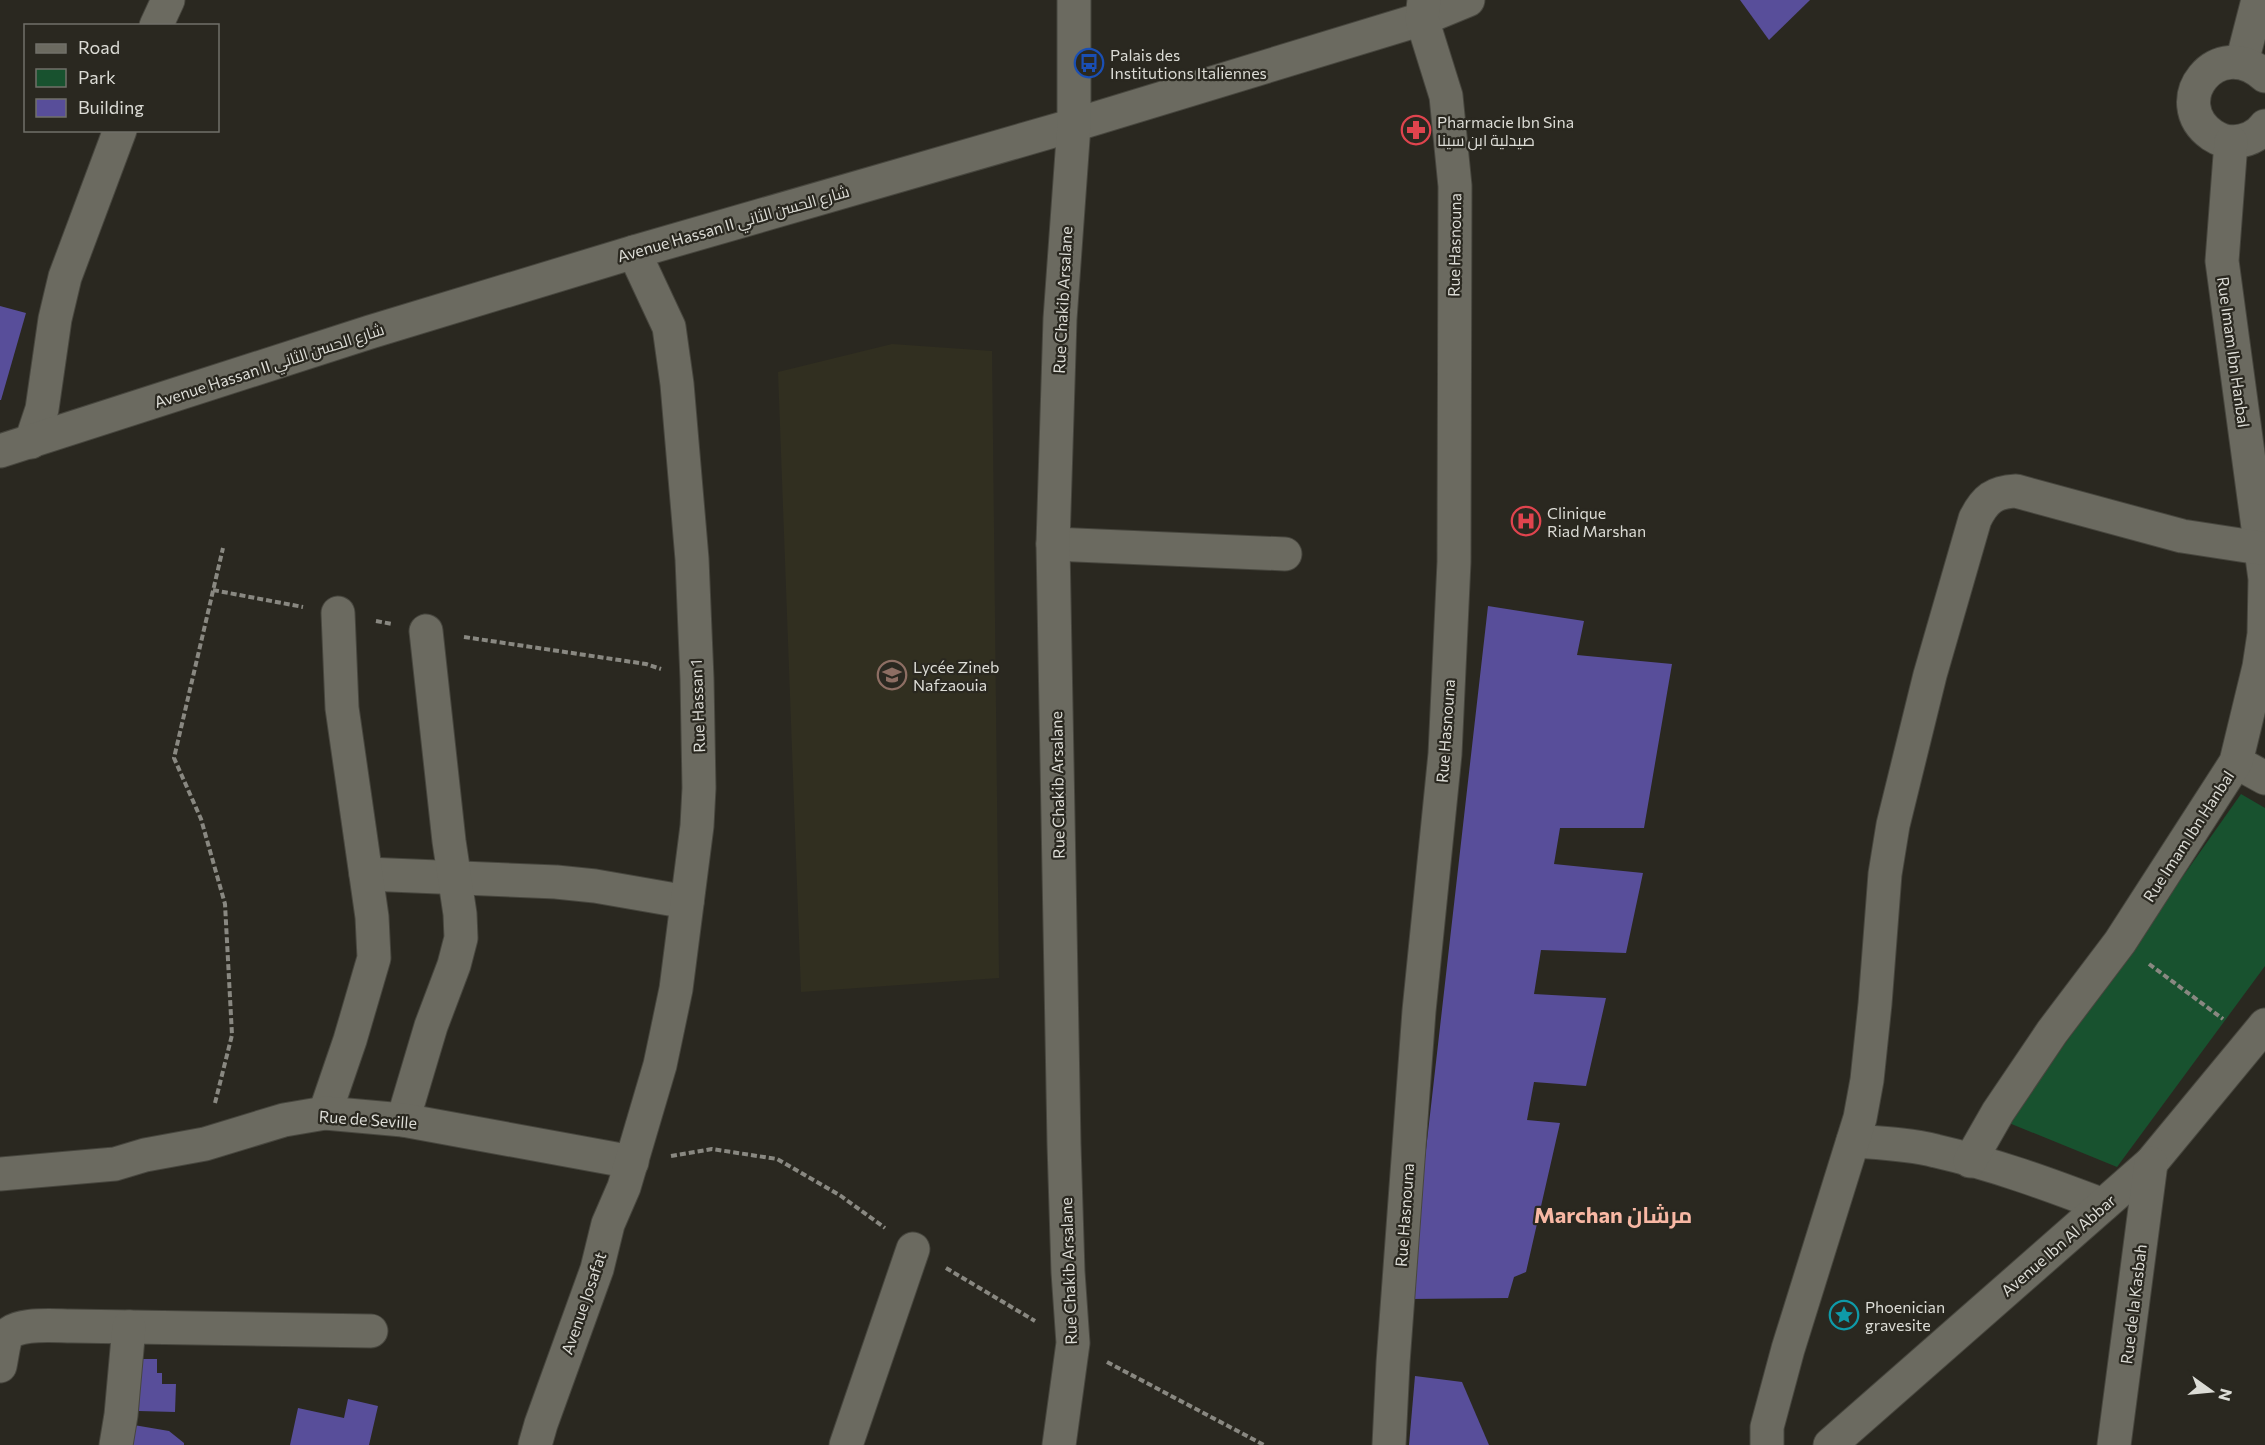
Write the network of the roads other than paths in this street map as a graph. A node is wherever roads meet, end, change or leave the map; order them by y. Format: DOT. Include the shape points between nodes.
graph roads {
  1 [pos="168,0"];
  2 [pos="1074,0"];
  3 [pos="1468,0"];
  4 [pos="2258,0"];
  5 [pos="1423,10"];
  6 [pos="157,24"];
  7 [pos="2253,69"];
  8 [pos="1074,125"];
  9 [pos="2265,126"];
  10 [pos="119,132"];
  11 [pos="2231,142"];
  12 [pos="634,252"];
  13 [pos="31,442"];
  14 [pos="0,451"];
  15 [pos="1053,544"];
  16 [pos="2260,548"];
  17 [pos="1285,554"];
  18 [pos="338,613"];
  19 [pos="426,631"];
  20 [pos="2236,762"];
  21 [pos="2265,778"];
  22 [pos="366,874"];
  23 [pos="455,878"];
  24 [pos="687,902"];
  25 [pos="2259,1033"];
  26 [pos="325,1113"];
  27 [pos="403,1120"];
  28 [pos="1853,1141"];
  29 [pos="1971,1161"];
  30 [pos="632,1162"];
  31 [pos="2151,1163"];
  32 [pos="0,1174"];
  33 [pos="2103,1205"];
  34 [pos="913,1249"];
  35 [pos="129,1327"];
  36 [pos="371,1331"];
  37 [pos="0,1366"];
  38 [pos="116,1445"];
  39 [pos="535,1445"];
  40 [pos="846,1445"];
  41 [pos="1059,1445"];
  42 [pos="1389,1445"];
  43 [pos="1767,1445"];
  44 [pos="1830,1445"];
  45 [pos="2114,1445"];
  1 -- 6 [label="street"];
  2 -- 8 [label="street, Rue Chakib Arsalane"];
  3 -- 5 [label="street, Avenue Hassan II شارع الحسن الثاني"];
  4 -- 7 [label="street"];
  5 -- 8 [label="street, Avenue Hassan II شارع الحسن الثاني"];
  5 -- 42 [label="street, Rue Hasnouna" via="1446,96 1455,186 1454,562 1445,754 1419,1011"];
  7 -- 11 [label="street" via="2222,63 2199,80 2194,93 2198,120 2217,139"];
  8 -- 12 [label="street, Avenue Hassan II شارع الحسن الثاني"];
  8 -- 15 [label="street, Rue Chakib Arsalane" via="1060,319"];
  9 -- 11 [label="street" via="2250,138"];
  10 -- 13 [label="street" via="65,277 42,409"];
  11 -- 16 [label="street, Rue Imam Ibn Hanbal" via="2222,261"];
  12 -- 13 [label="street, Avenue Hassan II شارع الحسن الثاني" via="370,332"];
  12 -- 24 [label="street, Rue Hassan 1" via="669,327 692,559 699,788"];
  13 -- 14 [label="street, Avenue Hassan II شارع الحسن الثاني"];
  15 -- 17 [label="street"];
  15 -- 41 [label="street, Rue Chakib Arsalane" via="1064,1132 1073,1343"];
  16 -- 20 [label="street, Rue Imam Ibn Hanbal" via="2265,579 2264,634"];
  16 -- 28 [label="street" via="2182,536 2016,491 1983,503 1966,545 1893,825 1867,1080"];
  18 -- 22 [label="street" via="342,708"];
  19 -- 23 [label="street"];
  20 -- 21 [label="street"];
  20 -- 29 [label="street, Rue Imam Ibn Hanbal" via="2120,942 1998,1112"];
  22 -- 23 [label="street"];
  22 -- 26 [label="street" via="374,958"];
  23 -- 24 [label="street" via="556,882"];
  23 -- 27 [label="street" via="461,938"];
  24 -- 30 [label="street, Rue Hassan 1" via="676,989 660,1065"];
  25 -- 31 [label="street, Avenue Ibn Al Abbar"];
  26 -- 27 [label="street, Rue de Seville"];
  26 -- 32 [label="street, Rue de Seville" via="115,1164"];
  27 -- 30 [label="street, Rue de Seville"];
  28 -- 29 [label="street" via="1909,1146"];
  28 -- 43 [label="street" via="1788,1349 1767,1427"];
  29 -- 33 [label="street"];
  30 -- 39 [label="street, Avenue Josafat"];
  31 -- 33 [label="street, Avenue Ibn Al Abbar"];
  31 -- 45 [label="street, Rue de la Kasbah"];
  33 -- 44 [label="street, Avenue Ibn Al Abbar"];
  34 -- 40 [label="street"];
  35 -- 36 [label="street"];
  35 -- 37 [label="street" via="16,1328 7,1337"];
  35 -- 38 [label="street"];
}
